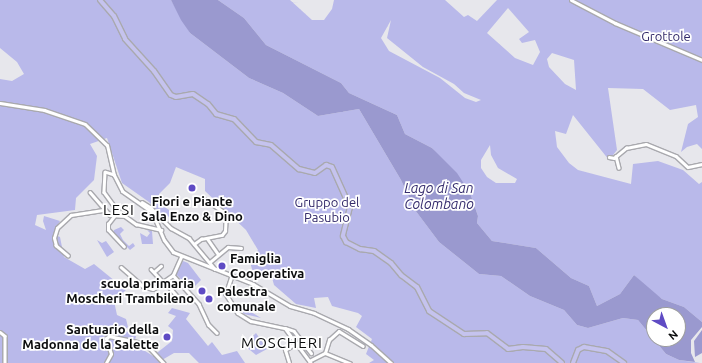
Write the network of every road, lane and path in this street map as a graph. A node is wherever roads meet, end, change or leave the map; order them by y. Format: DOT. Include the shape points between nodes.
graph roads {
  1 [pos="100,0"];
  2 [pos="571,0"];
  3 [pos="702,60"];
  4 [pos="0,103"];
  5 [pos="616,156"];
  6 [pos="609,157"];
  7 [pos="702,164"];
  8 [pos="619,168"];
  9 [pos="114,175"];
  10 [pos="90,192"];
  11 [pos="205,200"];
  12 [pos="142,202"];
  13 [pos="103,210"];
  14 [pos="118,211"];
  15 [pos="114,216"];
  16 [pos="125,216"];
  17 [pos="161,230"];
  18 [pos="207,238"];
  19 [pos="194,244"];
  20 [pos="124,247"];
  21 [pos="240,248"];
  22 [pos="218,254"];
  23 [pos="68,256"];
  24 [pos="181,257"];
  25 [pos="210,262"];
  26 [pos="161,266"];
  27 [pos="121,267"];
  28 [pos="151,268"];
  29 [pos="214,269"];
  30 [pos="154,272"];
  31 [pos="172,275"];
  32 [pos="232,276"];
  33 [pos="164,283"];
  34 [pos="179,298"];
  35 [pos="285,328"];
  36 [pos="0,332"];
  37 [pos="217,333"];
  38 [pos="296,342"];
  39 [pos="363,346"];
  40 [pos="311,353"];
  41 [pos="325,353"];
  42 [pos="310,362"];
  43 [pos="5,363"];
  44 [pos="106,363"];
  45 [pos="164,363"];
  46 [pos="289,363"];
  47 [pos="350,363"];
  48 [pos="391,363"];
  49 [pos="562,363"];
  50 [pos="573,363"];
  51 [pos="624,363"];
  1 -- 49 [label="main road" via="114,16 129,44 154,71 171,95 176,97 193,94 208,104 216,114 234,119 256,142 271,145 299,169 315,173 326,165 332,167 350,207 343,236 346,242 360,250 374,251 391,263 401,275 417,287 429,312 464,334 487,333 508,349 546,349"];
  2 -- 3 [label="street" via="615,23"];
  4 -- 9 [label="street" via="44,110 84,124 107,145"];
  5 -- 6 [label="street"];
  5 -- 7 [label="street" via="626,148 646,144 661,148 688,167"];
  5 -- 8 [label="street"];
  9 -- 12 [label="street" via="122,191"];
  9 -- 14 [label="street" via="105,172 104,192"];
  10 -- 13 [label="street"];
  11 -- 18 [label="street" via="226,216 224,233"];
  12 -- 17 [label="street" via="152,212"];
  12 -- 19 [label="street"];
  13 -- 15 [label="street"];
  13 -- 23 [label="street" via="71,215 57,228 54,238 56,246"];
  14 -- 15 [label="street"];
  14 -- 16 [label="street"];
  15 -- 16 [label="street"];
  15 -- 20 [label="street" via="108,230"];
  16 -- 17 [label="street" via="136,224"];
  17 -- 24 [label="street" via="168,247"];
  18 -- 19 [label="street"];
  18 -- 22 [label="street"];
  19 -- 25 [label="street"];
  21 -- 22 [label="street" via="231,246"];
  22 -- 25 [label="street"];
  24 -- 29 [label="street"];
  24 -- 31 [label="street"];
  25 -- 29 [label="street"];
  26 -- 30 [label="street"];
  27 -- 33 [label="street" via="149,289 156,289"];
  28 -- 30 [label="street"];
  29 -- 32 [label="street"];
  30 -- 33 [label="street"];
  31 -- 33 [label="street"];
  31 -- 37 [label="street" via="199,304 209,325"];
  32 -- 35 [label="street" via="226,294 238,312 251,321"];
  32 -- 48 [label="street" via="253,284 290,306 314,313 348,329 371,344"];
  33 -- 34 [label="street"];
  35 -- 38 [label="street"];
  35 -- 40 [label="street" via="294,331"];
  36 -- 43 [label="street" via="6,336"];
  38 -- 42 [label="street"];
  38 -- 46 [label="street" via="285,350"];
  39 -- 41 [label="street" via="339,331 329,340"];
  41 -- 42 [label="street"];
  41 -- 47 [label="street"];
  44 -- 45 [label="street" via="111,354 106,339 109,336 146,344"];
  50 -- 51 [label="main road" via="578,350 584,347 607,351"];
}
